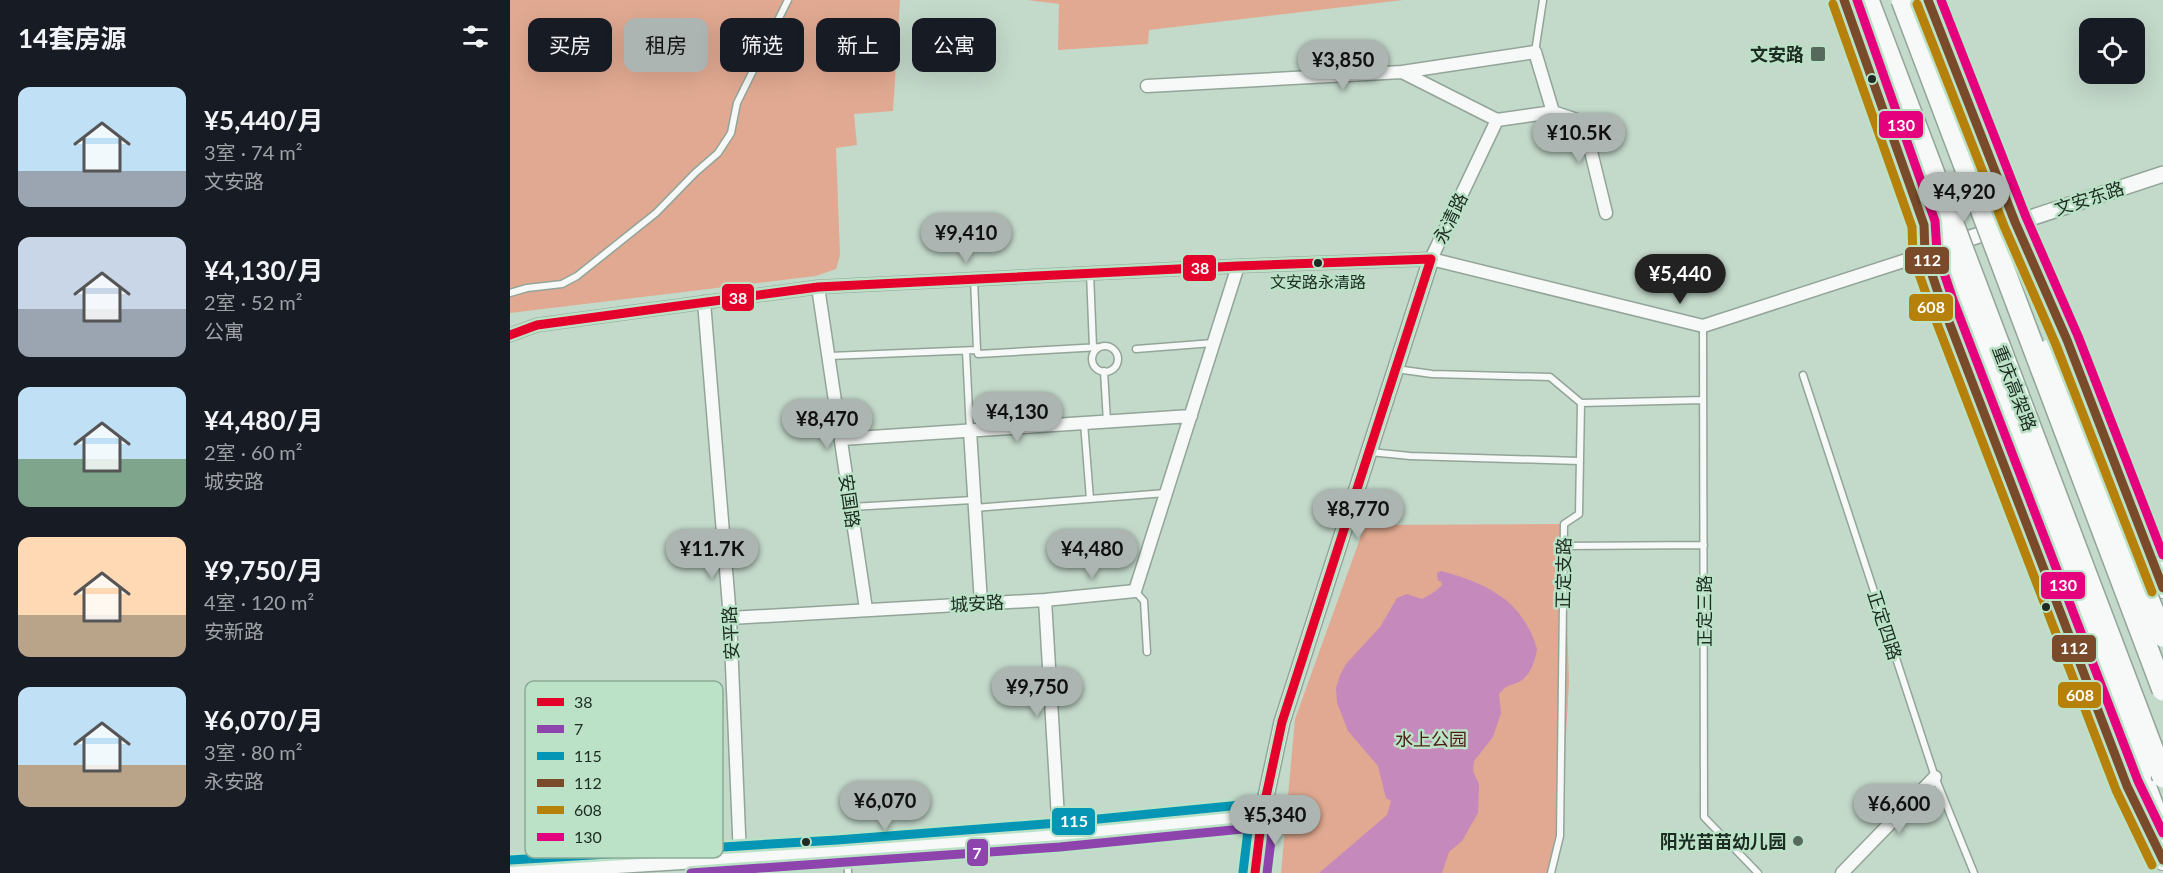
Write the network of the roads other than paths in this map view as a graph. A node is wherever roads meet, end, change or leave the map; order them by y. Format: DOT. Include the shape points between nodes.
graph roads {
  1 [pos="788,0"];
  2 [pos="1543,0"];
  3 [pos="1844,0"];
  4 [pos="1859,0"];
  5 [pos="1868,0"];
  6 [pos="1902,0"];
  7 [pos="1912,0"];
  8 [pos="1928,0"];
  9 [pos="1535,52"];
  10 [pos="1402,72"];
  11 [pos="1146,86"];
  12 [pos="1553,112"];
  13 [pos="1497,120"];
  14 [pos="2163,174"];
  15 [pos="1606,213"];
  16 [pos="2015,222"];
  17 [pos="1925,254"];
  18 [pos="1431,259"];
  19 [pos="1238,266"];
  20 [pos="1090,273"];
  21 [pos="974,279"];
  22 [pos="818,287"];
  23 [pos="510,293"];
  24 [pos="704,302"];
  25 [pos="1703,326"];
  26 [pos="510,335"];
  27 [pos="1214,344"];
  28 [pos="1096,347"];
  29 [pos="1136,349"];
  30 [pos="977,350"];
  31 [pos="966,351"];
  32 [pos="828,356"];
  33 [pos="1396,369"];
  34 [pos="1104,371"];
  35 [pos="1803,375"];
  36 [pos="1703,400"];
  37 [pos="1581,403"];
  38 [pos="1191,416"];
  39 [pos="1107,422"];
  40 [pos="1084,423"];
  41 [pos="970,431"];
  42 [pos="841,439"];
  43 [pos="1369,452"];
  44 [pos="1580,461"];
  45 [pos="1166,493"];
  46 [pos="1090,499"];
  47 [pos="974,504"];
  48 [pos="851,507"];
  49 [pos="1704,545"];
  50 [pos="1564,546"];
  51 [pos="2163,588"];
  52 [pos="1135,591"];
  53 [pos="1045,600"];
  54 [pos="981,603"];
  55 [pos="866,609"];
  56 [pos="730,618"];
  57 [pos="2163,636"];
  58 [pos="1147,652"];
  59 [pos="2163,690"];
  60 [pos="1935,777"];
  61 [pos="2163,777"];
  62 [pos="1262,815"];
  63 [pos="1059,834"];
  64 [pos="2163,834"];
  65 [pos="847,851"];
  66 [pos="740,857"];
  67 [pos="2163,860"];
  68 [pos="510,872"];
  69 [pos="742,873"];
  70 [pos="848,873"];
  71 [pos="1255,873"];
  72 [pos="1551,873"];
  73 [pos="1758,873"];
  74 [pos="1842,873"];
  75 [pos="1974,873"];
  1 -- 23 [label="lane" via="737,103 731,134 718,153 656,213 577,276 562,284"];
  2 -- 9 [label="lane"];
  3 -- 17 [label="main road" via="1924,225"];
  4 -- 64 [label="highway, bridge" via="1951,271"];
  5 -- 61 [label="highway, 重庆高架路, bridge"];
  6 -- 59 [label="highway, 重庆高架路, bridge"];
  7 -- 57 [label="highway, bridge" via="1930,34 2017,269"];
  8 -- 16 [label="main road"];
  9 -- 10 [label="street"];
  9 -- 12 [label="street"];
  10 -- 11 [label="street"];
  10 -- 13 [label="street"];
  12 -- 13 [label="street"];
  12 -- 15 [label="street" via="1585,127"];
  13 -- 18 [label="street, 永清路"];
  14 -- 16 [label="street, 文安东路"];
  16 -- 17 [label="street"];
  16 -- 51 [label="main road" via="2067,340"];
  17 -- 25 [label="street"];
  17 -- 67 [label="main road" via="2127,786"];
  18 -- 19 [label="street"];
  18 -- 25 [label="street"];
  18 -- 33 [label="street, 永清路"];
  19 -- 20 [label="street"];
  19 -- 27 [label="street"];
  20 -- 21 [label="street"];
  20 -- 28 [label="lane"];
  21 -- 22 [label="street"];
  21 -- 30 [label="lane"];
  22 -- 24 [label="street"];
  22 -- 32 [label="street, 安国路"];
  24 -- 26 [label="street" via="537,325"];
  24 -- 56 [label="street, 安平路"];
  25 -- 36 [label="lane, 正定三路"];
  27 -- 29 [label="lane"];
  27 -- 38 [label="street"];
  28 -- 30 [label="lane" via="978,354"];
  28 -- 34 [label="lane" via="1092,361"];
  28 -- 34 [label="lane" via="1112,348 1117,354 1115,366"];
  30 -- 31 [label="lane"];
  31 -- 32 [label="lane"];
  31 -- 41 [label="lane"];
  32 -- 42 [label="street, 安国路"];
  33 -- 37 [label="lane" via="1432,374 1550,377"];
  33 -- 43 [label="street, 永清路"];
  34 -- 39 [label="lane"];
  35 -- 60 [label="lane, 正定四路"];
  36 -- 37 [label="lane"];
  36 -- 49 [label="lane, 正定三路"];
  37 -- 44 [label="lane, 正定支路"];
  38 -- 39 [label="street"];
  38 -- 45 [label="street"];
  39 -- 40 [label="street"];
  40 -- 41 [label="street"];
  40 -- 46 [label="lane"];
  41 -- 42 [label="street"];
  41 -- 47 [label="street"];
  42 -- 48 [label="street, 安国路"];
  43 -- 44 [label="lane"];
  43 -- 62 [label="street, 永清路" via="1282,722"];
  44 -- 50 [label="lane, 正定支路" via="1579,514 1564,524"];
  45 -- 46 [label="lane"];
  45 -- 52 [label="street"];
  46 -- 47 [label="lane"];
  47 -- 48 [label="lane"];
  47 -- 54 [label="street"];
  48 -- 55 [label="street, 安国路"];
  49 -- 50 [label="lane"];
  49 -- 73 [label="lane, 正定三路" via="1704,817"];
  50 -- 72 [label="lane, 正定支路" via="1560,836"];
  52 -- 53 [label="street, 城安路"];
  52 -- 58 [label="lane" via="1144,600"];
  53 -- 54 [label="street, 城安路"];
  53 -- 63 [label="street"];
  54 -- 55 [label="street, 城安路"];
  55 -- 56 [label="street, 城安路"];
  56 -- 66 [label="street, 安平路"];
  60 -- 74 [label="street"];
  60 -- 75 [label="lane, 正定四路"];
  62 -- 63 [label="street"];
  62 -- 71 [label="street, 永清路"];
  63 -- 65 [label="street"];
  65 -- 66 [label="street"];
  65 -- 70 [label="lane"];
  66 -- 68 [label="street"];
  66 -- 69 [label="lane"];
}
